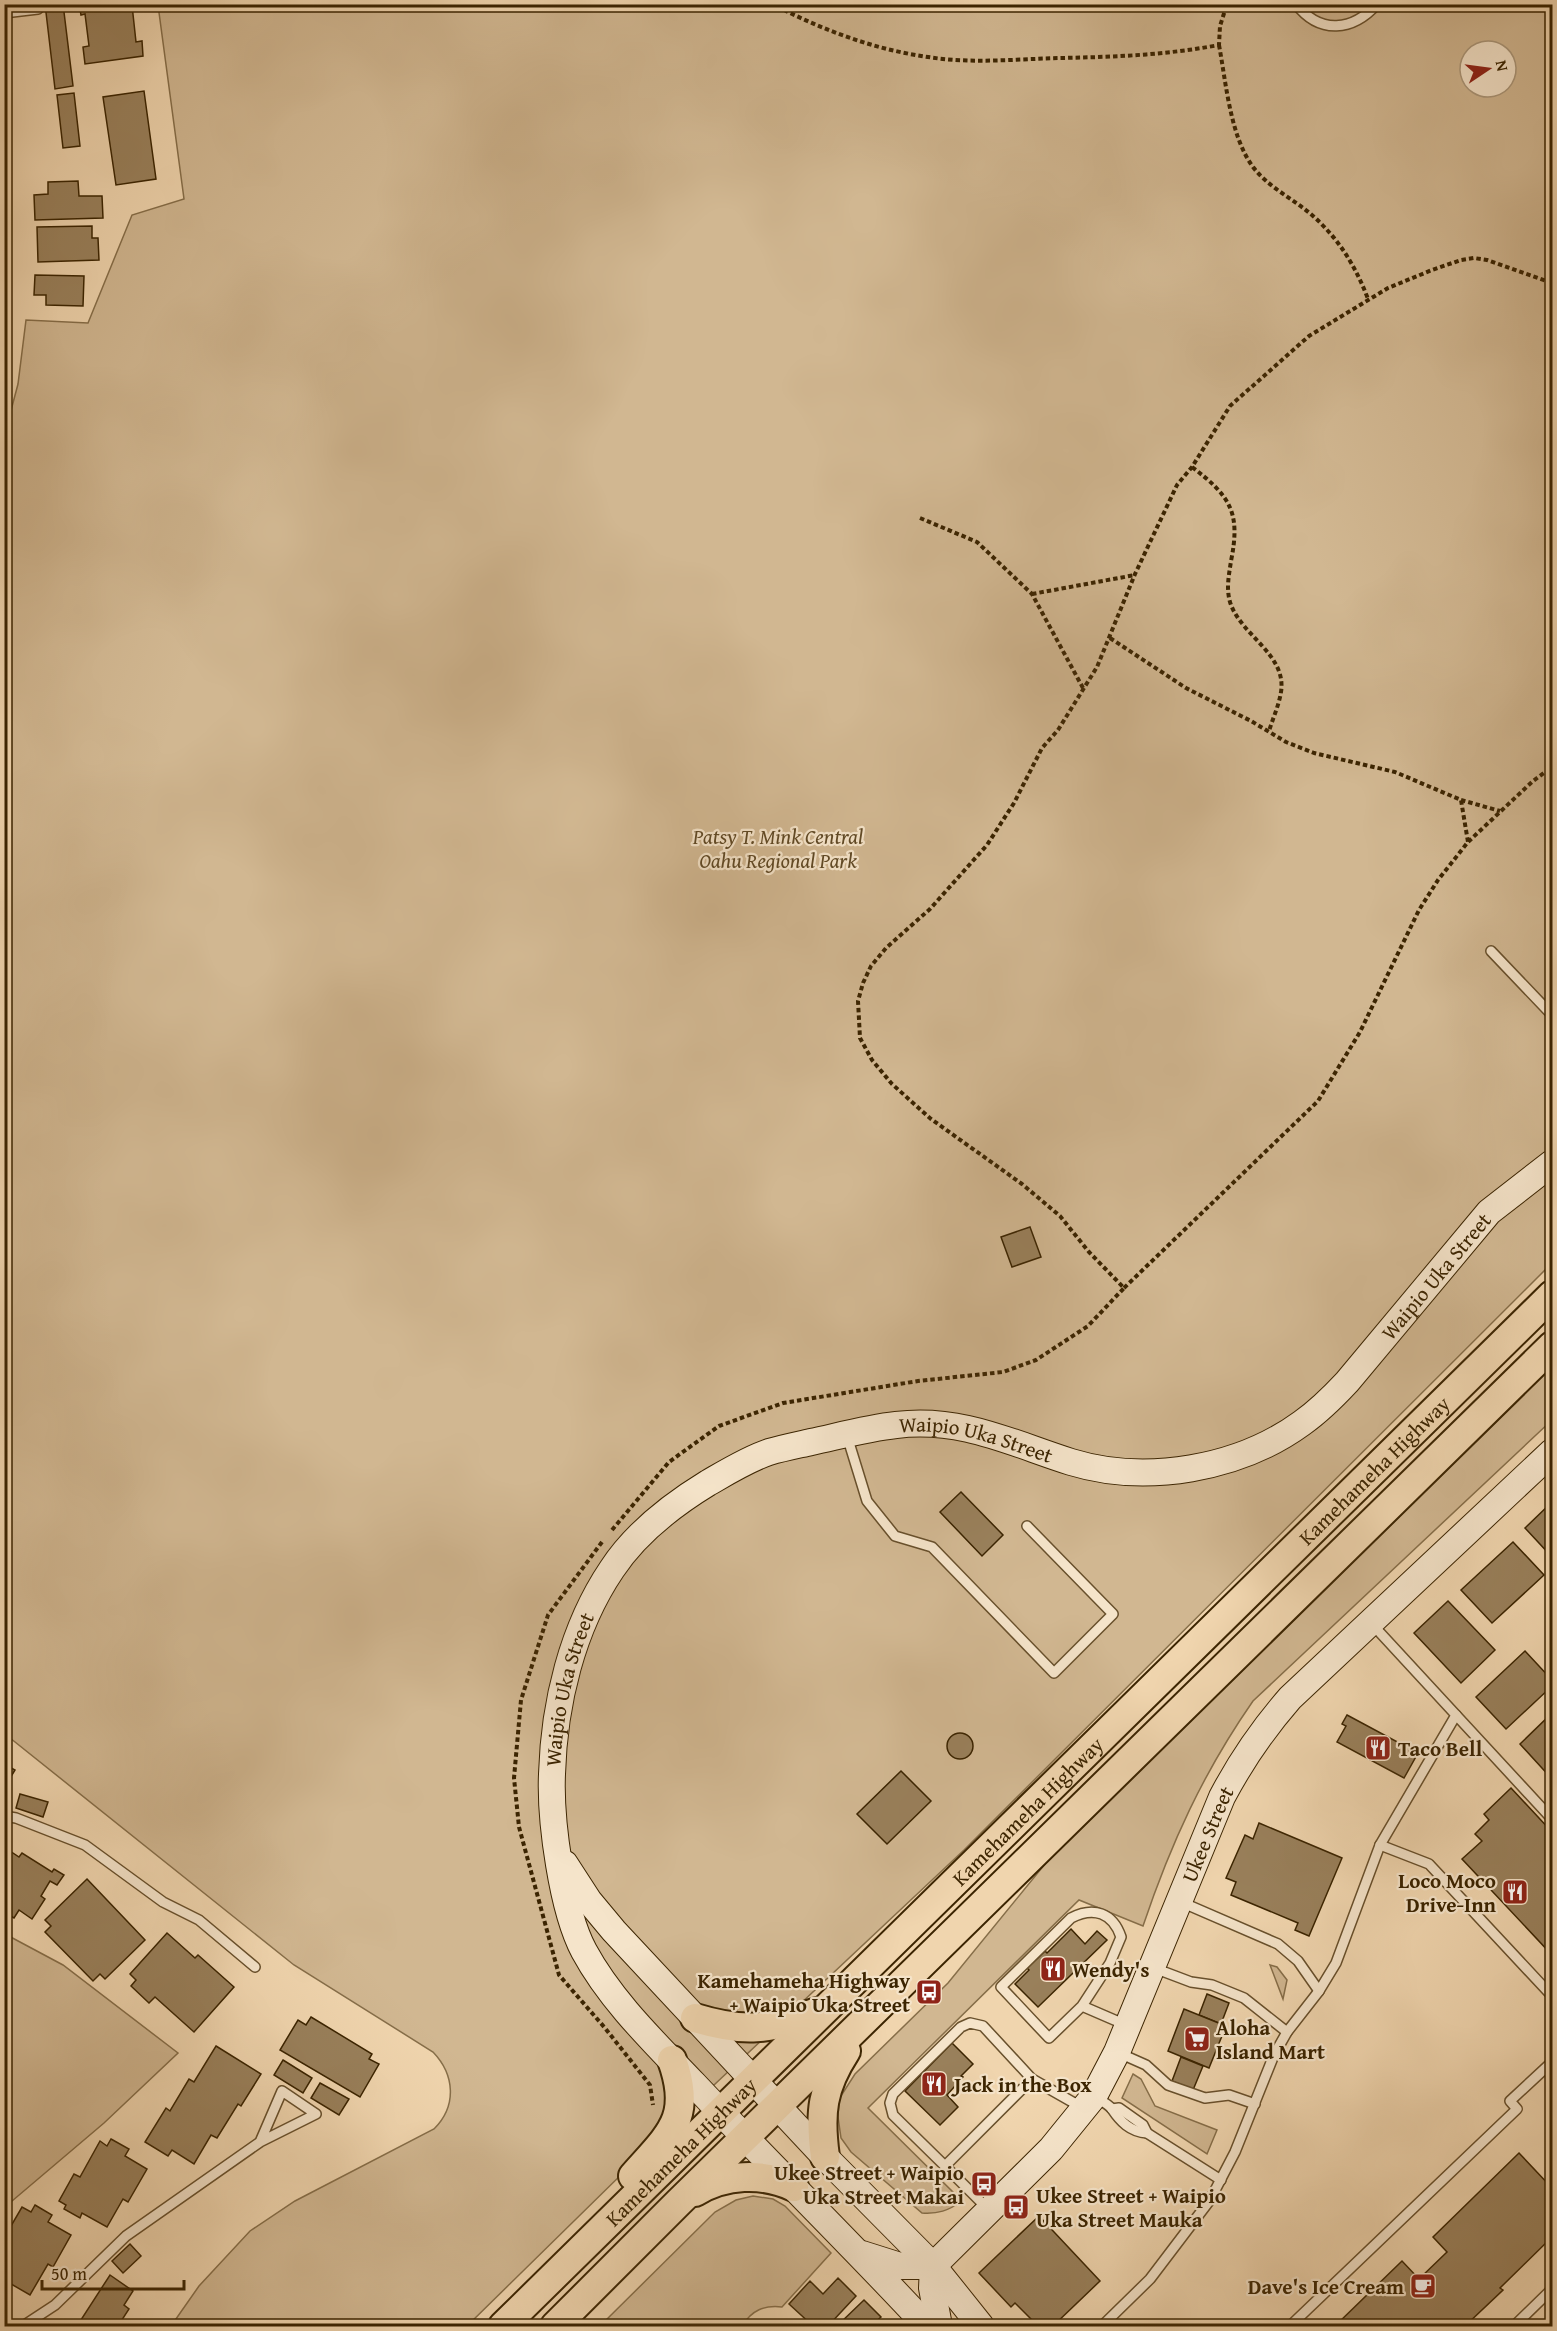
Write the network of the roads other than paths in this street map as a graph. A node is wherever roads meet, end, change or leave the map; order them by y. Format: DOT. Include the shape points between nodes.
graph roads {
  1 [pos="1296,4"];
  2 [pos="1377,4"];
  3 [pos="38,9"];
  4 [pos="4,13"];
  5 [pos="1491,951"];
  6 [pos="1552,1015"];
  7 [pos="1552,1163"];
  8 [pos="1552,1295"];
  9 [pos="1552,1346"];
  10 [pos="846,1434"];
  11 [pos="1552,1452"];
  12 [pos="1027,1526"];
  13 [pos="1370,1621"];
  14 [pos="1456,1715"];
  15 [pos="4,1816"];
  16 [pos="1552,1819"];
  17 [pos="1380,1845"];
  18 [pos="558,1851"];
  19 [pos="1179,1901"];
  20 [pos="255,1967"];
  21 [pos="1152,1967"];
  22 [pos="1319,1991"];
  23 [pos="1552,1996"];
  24 [pos="883,2003"];
  25 [pos="1082,2006"];
  26 [pos="824,2009"];
  27 [pos="695,2018"];
  28 [pos="1128,2026"];
  29 [pos="1287,2032"];
  30 [pos="1117,2052"];
  31 [pos="672,2060"];
  32 [pos="1552,2062"];
  33 [pos="1032,2079"];
  34 [pos="753,2082"];
  35 [pos="1255,2104"];
  36 [pos="1097,2105"];
  37 [pos="778,2107"];
  38 [pos="721,2113"];
  39 [pos="745,2138"];
  40 [pos="260,2142"];
  41 [pos="825,2157"];
  42 [pos="945,2166"];
  43 [pos="1221,2180"];
  44 [pos="794,2187"];
  45 [pos="678,2203"];
  46 [pos="989,2210"];
  47 [pos="610,2221"];
  48 [pos="859,2253"];
  49 [pos="933,2266"];
  50 [pos="1552,2289"];
  51 [pos="23,2326"];
  52 [pos="503,2326"];
  53 [pos="555,2326"];
  54 [pos="927,2326"];
  55 [pos="939,2326"];
  56 [pos="981,2326"];
  57 [pos="1102,2326"];
  58 [pos="1290,2326"];
  59 [pos="1514,2326"];
  1 -- 2 [label="lane" via="1317,22 1333,26 1365,17"];
  3 -- 4 [label="lane"];
  5 -- 6 [label="lane"];
  7 -- 10 [label="street, Waipio Uka Street" via="1489,1212 1327,1403 1299,1425 1231,1459 1194,1469 1134,1473 1077,1464 984,1432 937,1422"];
  8 -- 26 [label="main road, Kamehameha Highway"];
  9 -- 24 [label="main road, Kamehameha Highway"];
  10 -- 12 [label="lane" via="867,1501 895,1536 932,1547 1054,1672 1113,1614"];
  10 -- 18 [label="street, Waipio Uka Street" via="767,1453 719,1477 680,1501 613,1566 589,1608 560,1698 551,1803"];
  11 -- 13 [label="street, Ukee Street"];
  13 -- 14 [label="lane"];
  13 -- 19 [label="street, Ukee Street" via="1290,1698 1249,1749 1222,1797"];
  14 -- 16 [label="lane"];
  14 -- 17 [label="lane"];
  15 -- 20 [label="lane" via="85,1845 163,1902 199,1920"];
  17 -- 22 [label="lane" via="1336,1963"];
  17 -- 23 [label="lane" via="1429,1864"];
  18 -- 27 [label="street, Waipio Uka Street" via="589,1901"];
  18 -- 31 [label="street, Waipio Uka Street" via="572,1924 584,1951 609,1989"];
  19 -- 21 [label="street, Ukee Street"];
  19 -- 22 [label="lane" via="1278,1944 1298,1961"];
  21 -- 28 [label="street, Ukee Street"];
  21 -- 29 [label="lane" via="1244,1998"];
  22 -- 29 [label="lane"];
  24 -- 37 [label="main road, Kamehameha Highway"];
  24 -- 41 [label="main road" via="832,2073 821,2110"];
  25 -- 25 [label="lane" via="1110,1963 1121,1937 1116,1924 1092,1912 1071,1918 1001,1987 1048,2038"];
  25 -- 28 [label="lane"];
  26 -- 27 [label="main road" via="764,2028 735,2028"];
  26 -- 34 [label="main road, Kamehameha Highway"];
  27 -- 34 [label="street, Waipio Uka Street"];
  28 -- 30 [label="street, Ukee Street"];
  29 -- 35 [label="lane"];
  30 -- 35 [label="lane" via="1146,2065 1168,2085 1205,2098 1229,2095"];
  30 -- 36 [label="street, Ukee Street"];
  31 -- 38 [label="street, Waipio Uka Street"];
  31 -- 47 [label="main road" via="681,2090 676,2120 627,2183"];
  32 -- 58 [label="lane" via="1510,2101 1517,2109"];
  33 -- 36 [label="lane"];
  33 -- 42 [label="lane"];
  33 -- 42 [label="lane" via="983,2026 970,2023 961,2027 893,2094 893,2115"];
  34 -- 37 [label="street, Waipio Uka Street"];
  34 -- 38 [label="main road, Kamehameha Highway"];
  35 -- 43 [label="lane"];
  36 -- 43 [label="lane"];
  36 -- 46 [label="street, Ukee Street"];
  37 -- 39 [label="main road, Kamehameha Highway"];
  37 -- 41 [label="street, Waipio Uka Street"];
  38 -- 39 [label="street, Waipio Uka Street"];
  38 -- 47 [label="main road, Kamehameha Highway"];
  39 -- 44 [label="street, Waipio Uka Street"];
  39 -- 45 [label="main road, Kamehameha Highway"];
  40 -- 40 [label="lane" via="282,2091 316,2114 307,2118"];
  40 -- 51 [label="lane" via="126,2236 55,2305"];
  41 -- 49 [label="street, Waipio Uka Street"];
  42 -- 46 [label="lane"];
  43 -- 57 [label="lane" via="1150,2279"];
  44 -- 45 [label="main road" via="779,2180 741,2177 703,2188"];
  44 -- 48 [label="street, Waipio Uka Street"];
  45 -- 53 [label="main road, Kamehameha Highway"];
  46 -- 49 [label="street, Ukee Street"];
  47 -- 52 [label="main road, Kamehameha Highway"];
  48 -- 49 [label="street" via="900,2266"];
  48 -- 54 [label="street, Waipio Uka Street"];
  49 -- 55 [label="street" via="932,2288"];
  49 -- 56 [label="street, Waipio Uka Street"];
  50 -- 59 [label="lane"];
}
